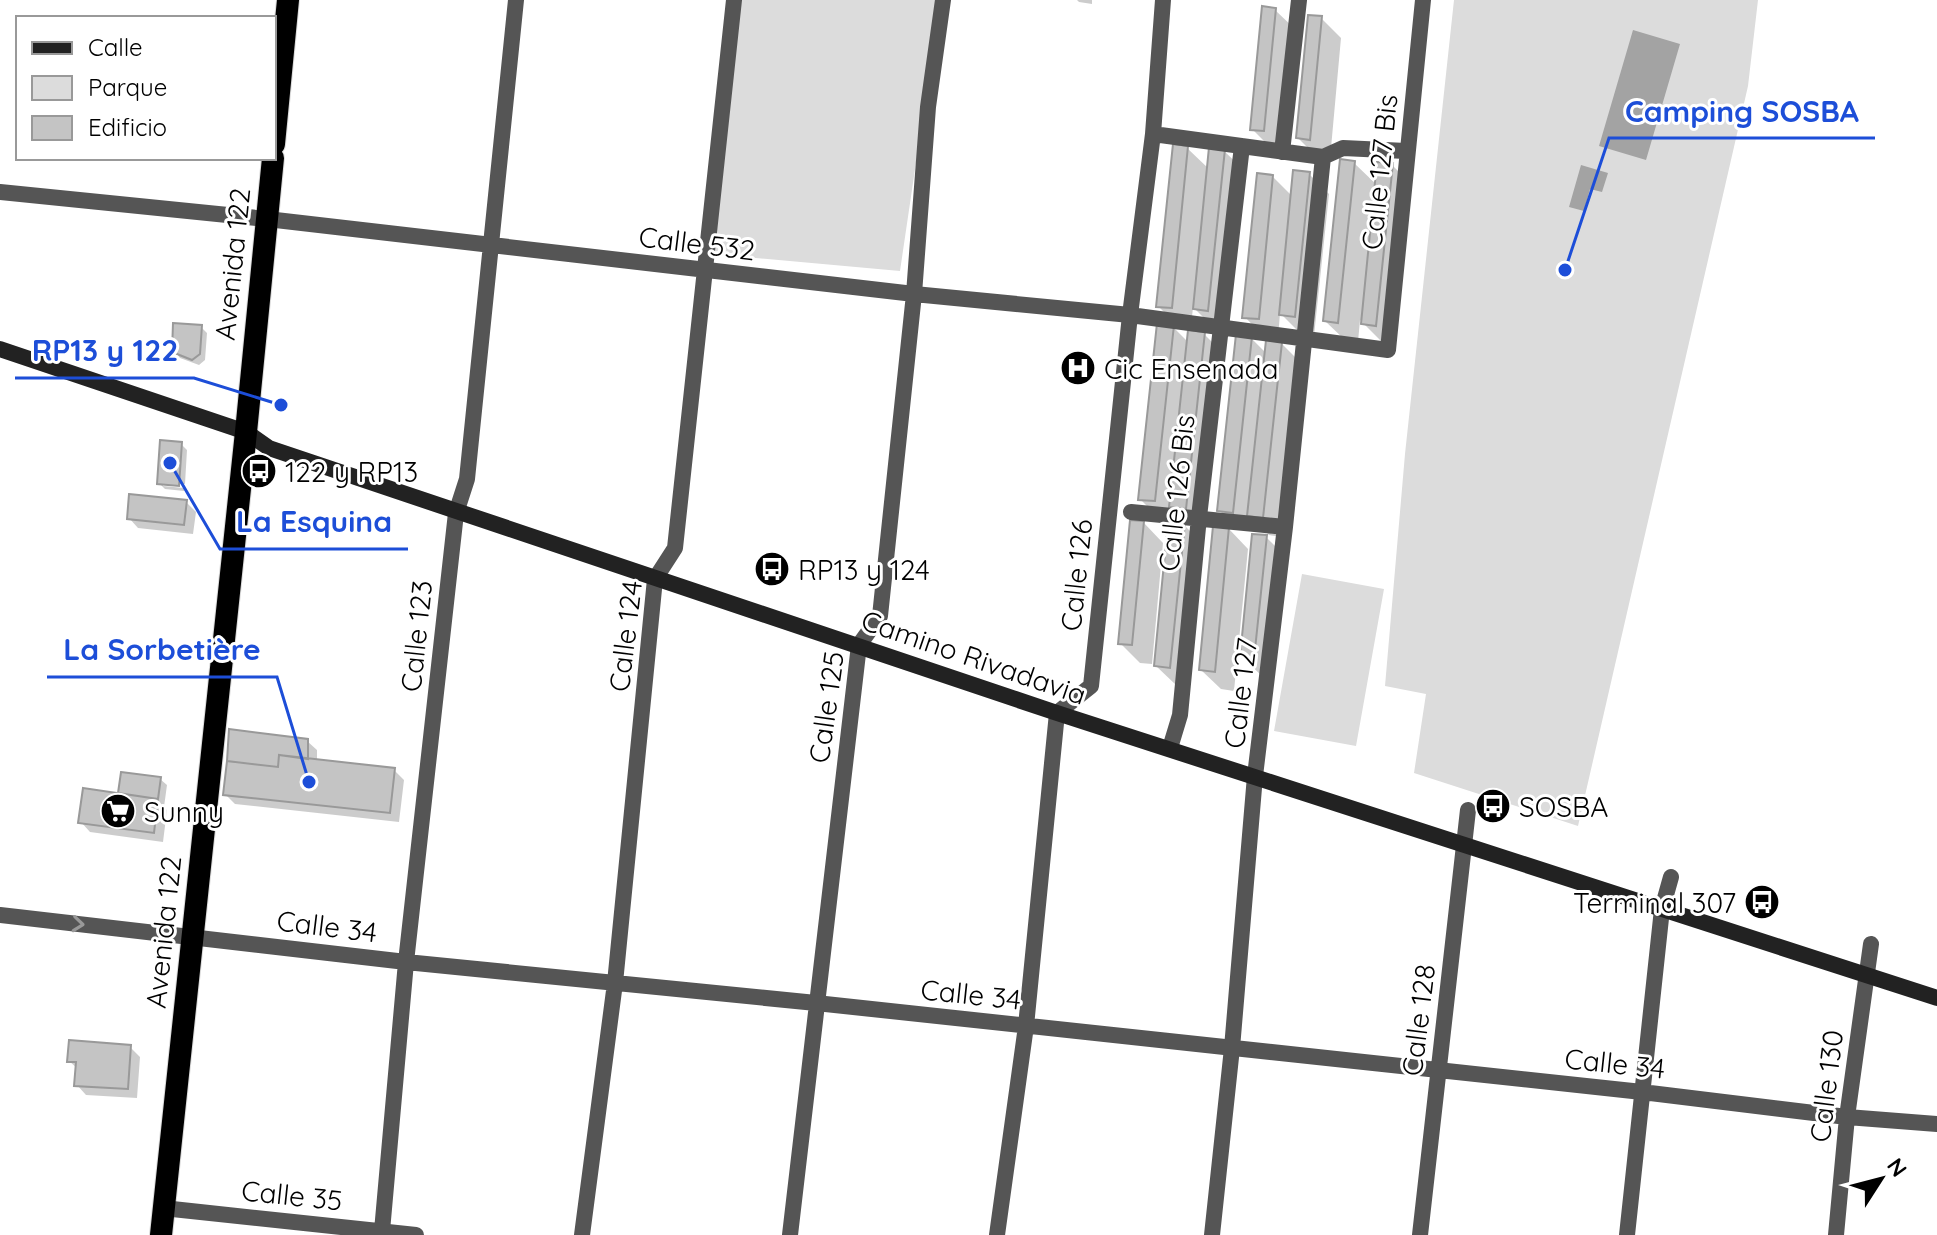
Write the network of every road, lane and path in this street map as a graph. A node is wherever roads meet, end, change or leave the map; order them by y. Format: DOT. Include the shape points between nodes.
graph roads {
  1 [pos="288,0"];
  2 [pos="516,0"];
  3 [pos="734,0"];
  4 [pos="943,0"];
  5 [pos="1163,0"];
  6 [pos="1299,0"];
  7 [pos="1423,0"];
  8 [pos="276,123"];
  9 [pos="1153,134"];
  10 [pos="1242,146"];
  11 [pos="1406,151"];
  12 [pos="1282,152"];
  13 [pos="1323,157"];
  14 [pos="273,160"];
  15 [pos="0,192"];
  16 [pos="267,219"];
  17 [pos="490,245"];
  18 [pos="705,270"];
  19 [pos="914,294"];
  20 [pos="1130,315"];
  21 [pos="1221,328"];
  22 [pos="1304,338"];
  23 [pos="0,349"];
  24 [pos="1388,350"];
  25 [pos="246,432"];
  26 [pos="1131,512"];
  27 [pos="456,513"];
  28 [pos="1199,517"];
  29 [pos="1285,527"];
  30 [pos="655,579"];
  31 [pos="859,645"];
  32 [pos="1057,713"];
  33 [pos="1170,748"];
  34 [pos="1255,776"];
  35 [pos="1468,810"];
  36 [pos="1464,845"];
  37 [pos="1671,877"];
  38 [pos="1662,909"];
  39 [pos="0,915"];
  40 [pos="192,936"];
  41 [pos="1871,944"];
  42 [pos="406,962"];
  43 [pos="1867,975"];
  44 [pos="615,983"];
  45 [pos="1937,998"];
  46 [pos="816,1003"];
  47 [pos="1026,1026"];
  48 [pos="1232,1048"];
  49 [pos="1438,1071"];
  50 [pos="1642,1092"];
  51 [pos="1847,1117"];
  52 [pos="1937,1124"];
  53 [pos="163,1208"];
  54 [pos="382,1231"];
  55 [pos="161,1235"];
  56 [pos="416,1235"];
  57 [pos="582,1235"];
  58 [pos="790,1235"];
  59 [pos="997,1235"];
  60 [pos="1212,1235"];
  61 [pos="1420,1235"];
  62 [pos="1627,1235"];
  63 [pos="1836,1235"];
  1 -- 8 [label="highway"];
  2 -- 17 [label="street, Calle 123"];
  3 -- 18 [label="street, Calle 124"];
  4 -- 19 [label="street, Calle 125" via="928,107"];
  5 -- 9 [label="street, Calle 126"];
  6 -- 12 [label="street"];
  7 -- 11 [label="street, Calle 127 Bis"];
  9 -- 10 [label="street"];
  9 -- 20 [label="street, Calle 126"];
  10 -- 12 [label="street"];
  10 -- 21 [label="street, Calle 126 Bis"];
  11 -- 13 [label="street" via="1343,148"];
  11 -- 24 [label="street, Calle 127 Bis"];
  12 -- 13 [label="street"];
  13 -- 22 [label="street, Calle 127"];
  14 -- 16 [label="highway, Avenida 122"];
  15 -- 16 [label="street, Calle 532"];
  16 -- 17 [label="street, Calle 532"];
  16 -- 25 [label="highway, Avenida 122"];
  17 -- 18 [label="street, Calle 532"];
  17 -- 27 [label="street, Calle 123" via="467,479"];
  18 -- 19 [label="street, Calle 532"];
  18 -- 30 [label="street, Calle 124" via="675,548"];
  19 -- 20 [label="street, Calle 532"];
  19 -- 31 [label="street, Calle 125" via="880,616"];
  20 -- 21 [label="street, Calle 532"];
  20 -- 32 [label="street, Calle 126" via="1091,686"];
  21 -- 22 [label="street, Calle 532"];
  21 -- 28 [label="street, Calle 126 Bis"];
  22 -- 24 [label="street, Calle 532"];
  22 -- 29 [label="street, Calle 127"];
  23 -- 25 [label="main road, Camino Rivadavia"];
  25 -- 27 [label="main road, Camino Rivadavia" via="269,448"];
  25 -- 40 [label="highway, Avenida 122"];
  26 -- 28 [label="street"];
  27 -- 30 [label="main road, Camino Rivadavia"];
  27 -- 42 [label="street, Calle 123"];
  28 -- 29 [label="street"];
  28 -- 33 [label="street, Calle 126 Bis" via="1180,715"];
  29 -- 34 [label="street, Calle 127"];
  30 -- 31 [label="main road, Camino Rivadavia"];
  30 -- 44 [label="street, Calle 124"];
  31 -- 32 [label="main road, Camino Rivadavia"];
  31 -- 46 [label="street, Calle 125"];
  32 -- 33 [label="main road, Camino Rivadavia"];
  32 -- 47 [label="street"];
  33 -- 34 [label="main road, Camino Rivadavia"];
  34 -- 36 [label="main road, Camino Rivadavia"];
  34 -- 48 [label="street, Calle 127"];
  35 -- 36 [label="street, Calle 128"];
  36 -- 38 [label="main road, Camino Rivadavia"];
  36 -- 49 [label="street, Calle 128"];
  37 -- 38 [label="street"];
  38 -- 43 [label="main road, Camino Rivadavia"];
  38 -- 50 [label="street"];
  39 -- 40 [label="street, Calle 34, one-way"];
  40 -- 42 [label="street, Calle 34"];
  40 -- 53 [label="highway, Avenida 122"];
  41 -- 43 [label="street, Calle 130"];
  42 -- 44 [label="street, Calle 34"];
  42 -- 54 [label="street, Calle 123"];
  43 -- 45 [label="main road, Camino Rivadavia"];
  43 -- 51 [label="street, Calle 130"];
  44 -- 46 [label="street, Calle 34"];
  44 -- 57 [label="street, Calle 124"];
  46 -- 47 [label="street, Calle 34"];
  46 -- 58 [label="street, Calle 125"];
  47 -- 48 [label="street, Calle 34"];
  47 -- 59 [label="street"];
  48 -- 49 [label="street, Calle 34"];
  48 -- 60 [label="street, Calle 127"];
  49 -- 50 [label="street, Calle 34"];
  49 -- 61 [label="street, Calle 128"];
  50 -- 51 [label="street, Calle 34"];
  50 -- 62 [label="street"];
  51 -- 52 [label="street, Calle 34"];
  51 -- 63 [label="street, Calle 130"];
  53 -- 54 [label="street, Calle 35"];
  53 -- 55 [label="highway, Avenida 122"];
  54 -- 56 [label="street, Calle 35"];
}
